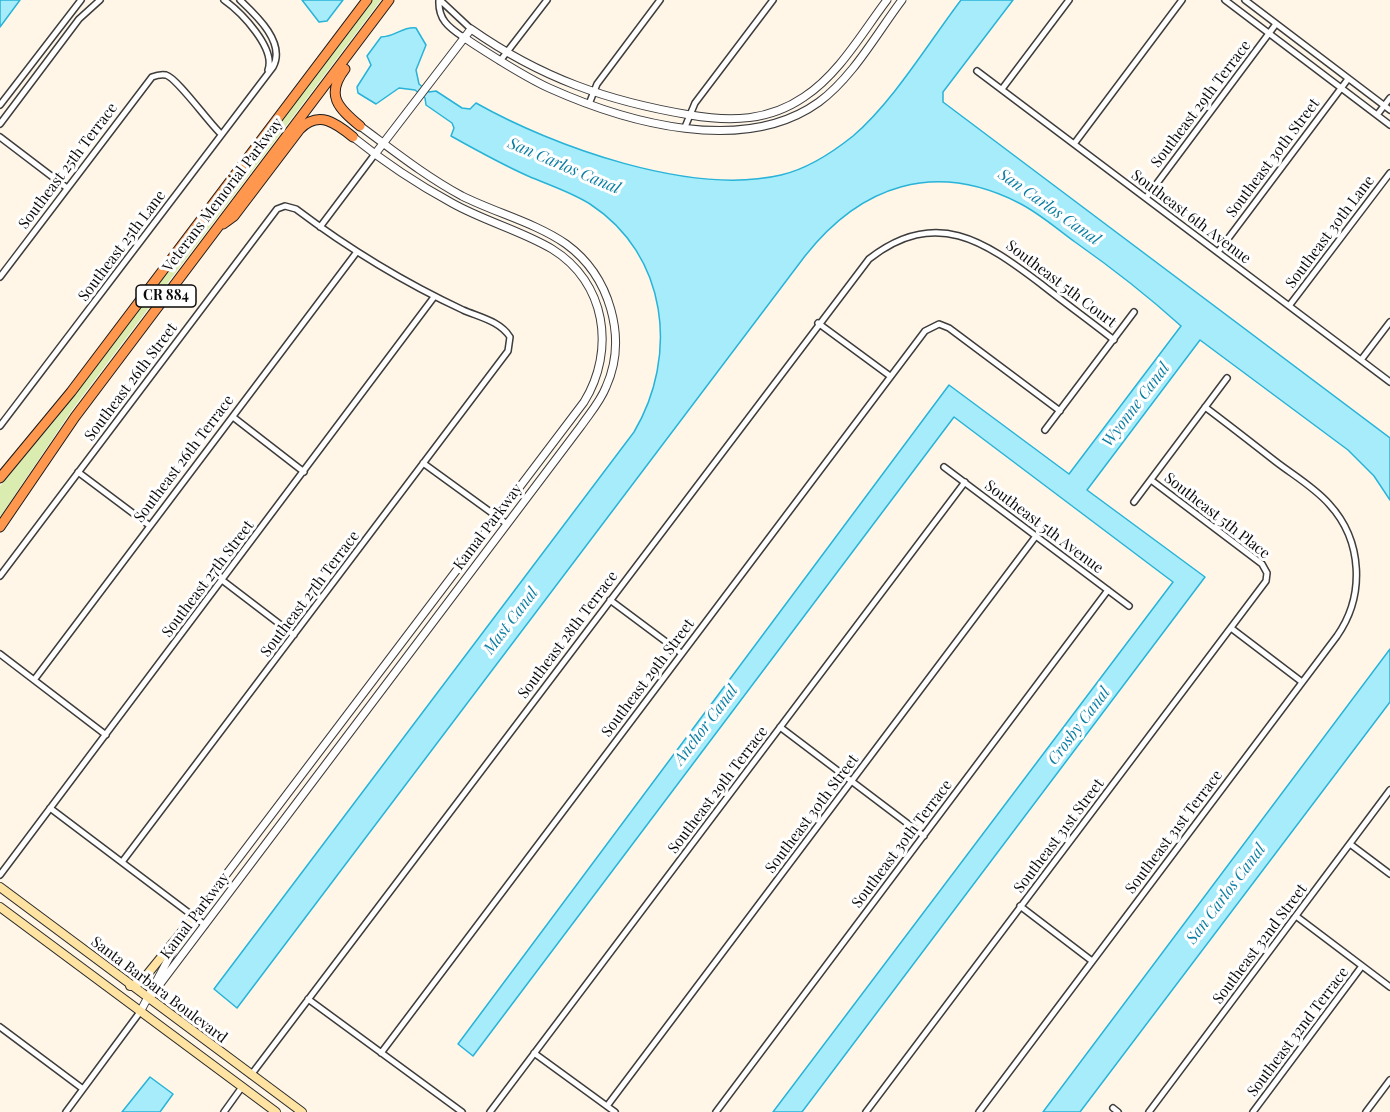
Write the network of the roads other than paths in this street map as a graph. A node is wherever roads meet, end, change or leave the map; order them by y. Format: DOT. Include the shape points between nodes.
graph roads {
  1 [pos="81,0"];
  2 [pos="100,0"];
  3 [pos="224,0"];
  4 [pos="240,0"];
  5 [pos="367,0"];
  6 [pos="389,0"];
  7 [pos="397,0"];
  8 [pos="439,0"];
  9 [pos="547,0"];
  10 [pos="660,0"];
  11 [pos="773,0"];
  12 [pos="887,0"];
  13 [pos="902,0"];
  14 [pos="1069,0"];
  15 [pos="1182,0"];
  16 [pos="1225,0"];
  17 [pos="1245,0"];
  18 [pos="1276,24"];
  19 [pos="471,28"];
  20 [pos="1269,34"];
  21 [pos="463,37"];
  22 [pos="508,52"];
  23 [pos="500,61"];
  24 [pos="977,70"];
  25 [pos="1348,79"];
  26 [pos="263,80"];
  27 [pos="1341,88"];
  28 [pos="1002,89"];
  29 [pos="593,92"];
  30 [pos="1390,98"];
  31 [pos="590,104"];
  32 [pos="0,105"];
  33 [pos="1384,106"];
  34 [pos="1390,110"];
  35 [pos="690,115"];
  36 [pos="1377,115"];
  37 [pos="0,124"];
  38 [pos="1390,125"];
  39 [pos="360,126"];
  40 [pos="685,127"];
  41 [pos="221,134"];
  42 [pos="0,137"];
  43 [pos="353,137"];
  44 [pos="383,143"];
  45 [pos="1074,144"];
  46 [pos="375,154"];
  47 [pos="1390,173"];
  48 [pos="67,188"];
  49 [pos="1146,198"];
  50 [pos="320,227"];
  51 [pos="214,231"];
  52 [pos="924,234"];
  53 [pos="1218,252"];
  54 [pos="356,253"];
  55 [pos="0,277"];
  56 [pos="434,297"];
  57 [pos="1289,306"];
  58 [pos="1134,312"];
  59 [pos="1390,322"];
  60 [pos="818,323"];
  61 [pos="1114,339"];
  62 [pos="1361,360"];
  63 [pos="890,376"];
  64 [pos="1227,378"];
  65 [pos="1390,382"];
  66 [pos="1205,408"];
  67 [pos="1060,411"];
  68 [pos="0,412"];
  69 [pos="7,417"];
  70 [pos="233,417"];
  71 [pos="0,426"];
  72 [pos="1045,430"];
  73 [pos="423,463"];
  74 [pos="944,467"];
  75 [pos="78,472"];
  76 [pos="304,472"];
  77 [pos="0,478"];
  78 [pos="1151,480"];
  79 [pos="965,483"];
  80 [pos="1134,502"];
  81 [pos="497,517"];
  82 [pos="507,524"];
  83 [pos="150,526"];
  84 [pos="0,527"];
  85 [pos="1036,536"];
  86 [pos="1268,573"];
  87 [pos="0,576"];
  88 [pos="222,580"];
  89 [pos="1108,590"];
  90 [pos="610,600"];
  91 [pos="1129,606"];
  92 [pos="1231,628"];
  93 [pos="294,634"];
  94 [pos="681,653"];
  95 [pos="0,654"];
  96 [pos="34,680"];
  97 [pos="1302,682"];
  98 [pos="780,727"];
  99 [pos="106,735"];
  100 [pos="852,782"];
  101 [pos="1390,790"];
  102 [pos="50,808"];
  103 [pos="924,836"];
  104 [pos="1350,844"];
  105 [pos="122,862"];
  106 [pos="1390,874"];
  107 [pos="0,875"];
  108 [pos="0,887"];
  109 [pos="1020,906"];
  110 [pos="0,907"];
  111 [pos="1296,916"];
  112 [pos="194,917"];
  113 [pos="205,925"];
  114 [pos="1092,961"];
  115 [pos="1362,966"];
  116 [pos="130,986"];
  117 [pos="1390,987"];
  118 [pos="308,999"];
  119 [pos="148,1000"];
  120 [pos="140,1012"];
  121 [pos="0,1027"];
  122 [pos="381,1053"];
  123 [pos="534,1053"];
  124 [pos="251,1075"];
  125 [pos="1390,1080"];
  126 [pos="242,1088"];
  127 [pos="83,1089"];
  128 [pos="607,1106"];
  129 [pos="66,1112"];
  130 [pos="224,1112"];
  131 [pos="276,1112"];
  132 [pos="302,1112"];
  133 [pos="462,1112"];
  134 [pos="490,1112"];
  135 [pos="615,1112"];
  136 [pos="716,1112"];
  137 [pos="866,1112"];
  138 [pos="979,1112"];
  139 [pos="1149,1112"];
  140 [pos="1253,1112"];
  141 [pos="1366,1112"];
  1 -- 32 [label="street"];
  2 -- 37 [label="street" via="79,19"];
  3 -- 26 [label="street" via="249,24 270,56"];
  4 -- 26 [label="street, Southeast 25th Lane" via="276,45 276,62"];
  5 -- 77 [label="highway, Veterans Memorial Parkway / CR 884" via="50,419"];
  6 -- 51 [label="highway, Veterans Memorial Parkway / CR 884"];
  7 -- 39 [label="highway" via="335,83 338,103"];
  8 -- 19 [label="street"];
  8 -- 21 [label="street" via="442,20"];
  9 -- 22 [label="street"];
  10 -- 29 [label="street"];
  11 -- 35 [label="street"];
  12 -- 35 [label="street" via="822,83 794,104 745,119 717,120"];
  13 -- 40 [label="street" via="838,83 806,111 757,130"];
  14 -- 28 [label="street"];
  15 -- 45 [label="street"];
  16 -- 20 [label="street"];
  17 -- 18 [label="street"];
  18 -- 20 [label="street, Southeast 29th Terrace"];
  18 -- 25 [label="street"];
  19 -- 21 [label="street"];
  19 -- 22 [label="street"];
  20 -- 27 [label="street"];
  20 -- 49 [label="street, Southeast 29th Terrace"];
  21 -- 23 [label="street"];
  21 -- 44 [label="street"];
  22 -- 23 [label="street"];
  22 -- 29 [label="street"];
  23 -- 31 [label="street" via="549,88"];
  24 -- 28 [label="street, Southeast 6th Avenue"];
  25 -- 27 [label="street, Southeast 30th Street"];
  25 -- 33 [label="street"];
  26 -- 41 [label="street, Southeast 25th Lane"];
  27 -- 36 [label="street"];
  27 -- 53 [label="street, Southeast 30th Street"];
  28 -- 45 [label="street, Southeast 6th Avenue"];
  29 -- 31 [label="street"];
  29 -- 35 [label="street" via="637,106"];
  30 -- 33 [label="street"];
  31 -- 40 [label="street"];
  33 -- 34 [label="street"];
  33 -- 36 [label="street"];
  35 -- 40 [label="street"];
  36 -- 38 [label="street"];
  39 -- 44 [label="street, Kamal Parkway"];
  41 -- 48 [label="street, Southeast 25th Terrace" via="173,79 159,75 144,86"];
  41 -- 69 [label="street, Southeast 25th Lane"];
  42 -- 48 [label="street"];
  43 -- 46 [label="street, Kamal Parkway"];
  43 -- 51 [label="highway" via="327,119 310,120 234,216"];
  44 -- 46 [label="street"];
  44 -- 82 [label="street, Kamal Parkway" via="463,196 566,244 591,268 610,306 615,351 605,389"];
  45 -- 49 [label="street, Southeast 6th Avenue"];
  46 -- 50 [label="street"];
  46 -- 81 [label="street, Kamal Parkway" via="451,203 562,256 585,280 599,311 603,345 594,385"];
  47 -- 57 [label="street, Southeast 30th Lane"];
  48 -- 55 [label="street, Southeast 25th Terrace"];
  49 -- 53 [label="street, Southeast 6th Avenue"];
  50 -- 54 [label="street"];
  50 -- 75 [label="street, Southeast 26th Street" via="296,209 285,206 272,215"];
  51 -- 84 [label="highway, Veterans Memorial Parkway / CR 884" via="75,417"];
  52 -- 60 [label="street, Southeast 28th Terrace" via="898,241 869,259"];
  52 -- 61 [label="street, Southeast 5th Court" via="954,234 991,247"];
  53 -- 57 [label="street, Southeast 6th Avenue"];
  54 -- 56 [label="street"];
  54 -- 70 [label="street, Southeast 26th Terrace"];
  56 -- 73 [label="street, Southeast 27th Terrace" via="499,325 510,337 508,351"];
  56 -- 76 [label="street, Southeast 27th Street"];
  57 -- 62 [label="street, Southeast 6th Avenue"];
  58 -- 61 [label="street"];
  59 -- 62 [label="street"];
  60 -- 63 [label="street"];
  60 -- 90 [label="street, Southeast 28th Terrace"];
  61 -- 67 [label="street"];
  62 -- 65 [label="street, Southeast 6th Avenue"];
  63 -- 67 [label="street, Southeast 29th Street" via="924,331 939,324"];
  63 -- 94 [label="street, Southeast 29th Street"];
  64 -- 66 [label="street"];
  66 -- 78 [label="street"];
  66 -- 97 [label="street, Southeast 31st Terrace" via="1323,498 1343,522 1355,554 1357,582 1351,610"];
  67 -- 72 [label="street"];
  68 -- 69 [label="street"];
  69 -- 71 [label="street, Southeast 25th Lane"];
  70 -- 76 [label="street"];
  70 -- 83 [label="street, Southeast 26th Terrace"];
  73 -- 81 [label="street"];
  73 -- 93 [label="street, Southeast 27th Terrace"];
  74 -- 79 [label="street, Southeast 5th Avenue"];
  75 -- 83 [label="street"];
  75 -- 87 [label="street, Southeast 26th Street"];
  76 -- 88 [label="street, Southeast 27th Street"];
  78 -- 80 [label="street"];
  78 -- 86 [label="street, Southeast 5th Place" via="1262,564"];
  79 -- 85 [label="street, Southeast 5th Avenue"];
  79 -- 98 [label="street, Southeast 29th Terrace"];
  81 -- 82 [label="street"];
  81 -- 112 [label="street, Kamal Parkway"];
  82 -- 113 [label="street, Kamal Parkway"];
  83 -- 96 [label="street, Southeast 26th Terrace"];
  85 -- 89 [label="street, Southeast 5th Avenue"];
  85 -- 100 [label="street, Southeast 30th Street"];
  86 -- 92 [label="street, Southeast 31st Street" via="1265,583"];
  88 -- 93 [label="street"];
  88 -- 99 [label="street, Southeast 27th Street"];
  89 -- 91 [label="street, Southeast 5th Avenue"];
  89 -- 103 [label="street, Southeast 30th Terrace"];
  90 -- 94 [label="street"];
  90 -- 118 [label="street, Southeast 28th Terrace"];
  92 -- 97 [label="street"];
  92 -- 109 [label="street, Southeast 31st Street"];
  93 -- 105 [label="street, Southeast 27th Terrace"];
  94 -- 122 [label="street, Southeast 29th Street"];
  95 -- 96 [label="street"];
  96 -- 99 [label="street"];
  97 -- 114 [label="street, Southeast 31st Terrace"];
  98 -- 100 [label="street"];
  98 -- 123 [label="street, Southeast 29th Terrace"];
  99 -- 102 [label="street, Southeast 27th Street"];
  100 -- 103 [label="street"];
  100 -- 128 [label="street, Southeast 30th Street"];
  101 -- 104 [label="street, Southeast 32nd Street"];
  102 -- 105 [label="street"];
  102 -- 107 [label="street, Southeast 27th Street"];
  103 -- 136 [label="street, Southeast 30th Terrace"];
  104 -- 106 [label="street"];
  104 -- 111 [label="street, Southeast 32nd Street"];
  105 -- 112 [label="street"];
  108 -- 116 [label="main road, Santa Barbara Boulevard"];
  109 -- 114 [label="street"];
  109 -- 137 [label="street, Southeast 31st Street"];
  110 -- 120 [label="main road, Santa Barbara Boulevard"];
  111 -- 115 [label="street"];
  111 -- 139 [label="street, Southeast 32nd Street"];
  112 -- 113 [label="street"];
  112 -- 116 [label="main road" via="143,980"];
  112 -- 119 [label="street, Kamal Parkway"];
  113 -- 119 [label="street, Kamal Parkway"];
  114 -- 138 [label="street, Southeast 31st Terrace"];
  115 -- 117 [label="street"];
  115 -- 140 [label="street, Southeast 32nd Terrace"];
  116 -- 119 [label="main road, Santa Barbara Boulevard"];
  118 -- 122 [label="street"];
  118 -- 124 [label="street, Southeast 28th Terrace"];
  119 -- 120 [label="street, Kamal Parkway"];
  119 -- 124 [label="main road, Santa Barbara Boulevard"];
  120 -- 126 [label="main road, Santa Barbara Boulevard"];
  120 -- 127 [label="street"];
  121 -- 127 [label="street"];
  122 -- 133 [label="street"];
  123 -- 128 [label="street"];
  123 -- 134 [label="street, Southeast 29th Terrace"];
  124 -- 132 [label="main road, Santa Barbara Boulevard"];
  125 -- 141 [label="street"];
  126 -- 130 [label="street"];
  126 -- 131 [label="main road, Santa Barbara Boulevard"];
  127 -- 129 [label="street"];
  128 -- 135 [label="street"];
}
